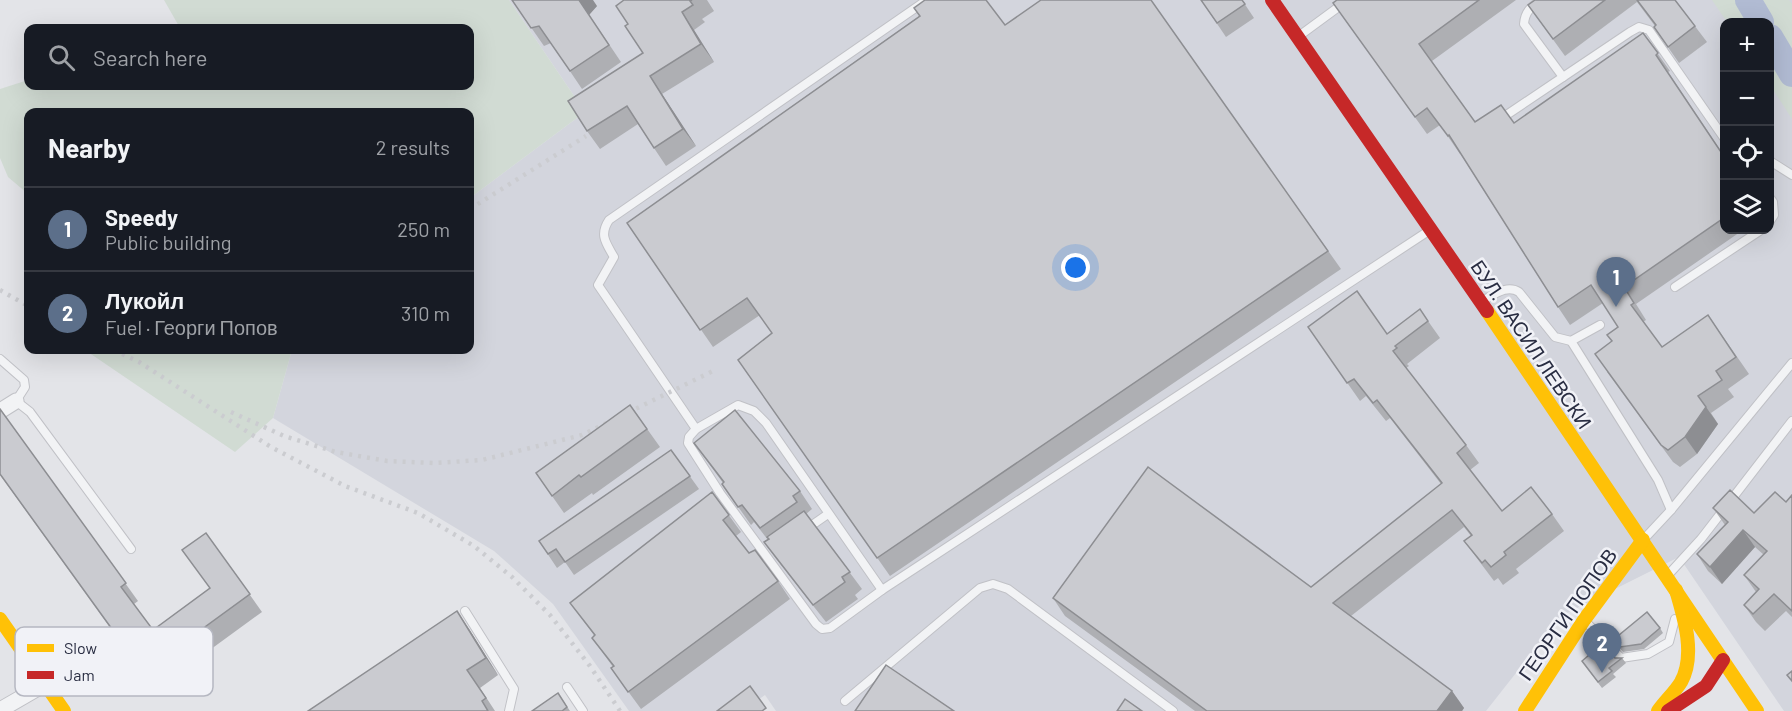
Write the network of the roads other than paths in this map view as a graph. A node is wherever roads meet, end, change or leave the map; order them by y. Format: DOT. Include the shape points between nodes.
graph roads {
  1 [pos="927,0"];
  2 [pos="1272,0"];
  3 [pos="1348,0"];
  4 [pos="1541,0"];
  5 [pos="1297,37"];
  6 [pos="1563,77"];
  7 [pos="1505,116"];
  8 [pos="1720,130"];
  9 [pos="1774,164"];
  10 [pos="1792,175"];
  11 [pos="1430,230"];
  12 [pos="1755,234"];
  13 [pos="1675,287"];
  14 [pos="1481,302"];
  15 [pos="1600,325"];
  16 [pos="1571,341"];
  17 [pos="0,359"];
  18 [pos="1792,363"];
  19 [pos="16,401"];
  20 [pos="0,411"];
  21 [pos="1792,421"];
  22 [pos="696,429"];
  23 [pos="1671,510"];
  24 [pos="828,514"];
  25 [pos="802,532"];
  26 [pos="1643,540"];
  27 [pos="131,549"];
  28 [pos="776,550"];
  29 [pos="767,556"];
  30 [pos="1667,576"];
  31 [pos="882,590"];
  32 [pos="1676,591"];
  33 [pos="465,611"];
  34 [pos="0,619"];
  35 [pos="1584,620"];
  36 [pos="15,641"];
  37 [pos="1723,660"];
  38 [pos="1682,680"];
  39 [pos="567,687"];
  40 [pos="24,696"];
  41 [pos="53,696"];
  42 [pos="845,701"];
  43 [pos="0,710"];
  44 [pos="64,711"];
  45 [pos="509,711"];
  46 [pos="583,711"];
  47 [pos="1173,711"];
  48 [pos="1525,711"];
  49 [pos="1658,711"];
  50 [pos="1668,711"];
  51 [pos="1757,711"];
  1 -- 22 [label="lane" via="604,227 603,237 614,257 598,285"];
  2 -- 5 [label="street, БУЛ. ВАСИЛ ЛЕВСКИ"];
  3 -- 5 [label="lane"];
  4 -- 6 [label="lane" via="1529,8 1524,24"];
  5 -- 11 [label="street, БУЛ. ВАСИЛ ЛЕВСКИ"];
  6 -- 7 [label="lane"];
  6 -- 8 [label="lane" via="1630,32 1640,27 1649,30"];
  9 -- 10 [label="lane"];
  11 -- 14 [label="street, БУЛ. ВАСИЛ ЛЕВСКИ"];
  11 -- 31 [label="lane"];
  12 -- 13 [label="lane"];
  14 -- 16 [label="lane" via="1514,288 1555,337"];
  14 -- 26 [label="street, БУЛ. ВАСИЛ ЛЕВСКИ"];
  15 -- 16 [label="lane"];
  16 -- 23 [label="lane" via="1658,480"];
  17 -- 19 [label="lane" via="24,380 25,387"];
  18 -- 23 [label="lane"];
  19 -- 20 [label="street"];
  19 -- 27 [label="lane" via="30,412"];
  21 -- 30 [label="lane" via="1701,539"];
  22 -- 24 [label="lane" via="738,405 754,411"];
  22 -- 29 [label="lane" via="688,443"];
  23 -- 26 [label="lane"];
  24 -- 25 [label="lane"];
  24 -- 31 [label="lane"];
  26 -- 30 [label="street, БУЛ. ВАСИЛ ЛЕВСКИ"];
  26 -- 35 [label="street, ГЕОРГИ ПОПОВ"];
  28 -- 29 [label="lane"];
  29 -- 31 [label="lane" via="801,606 822,628 830,628"];
  30 -- 32 [label="street, БУЛ. ВАСИЛ ЛЕВСКИ"];
  32 -- 35 [label="lane" via="1675,624 1669,642 1648,654 1621,658"];
  32 -- 37 [label="street, БУЛ. ВАСИЛ ЛЕВСКИ"];
  32 -- 38 [label="street" via="1688,650"];
  33 -- 45 [label="lane" via="514,689"];
  34 -- 36 [label="street"];
  35 -- 48 [label="street, ГЕОРГИ ПОПОВ"];
  37 -- 38 [label="street"];
  37 -- 50 [label="street" via="1716,676 1702,691"];
  37 -- 51 [label="street, БУЛ. ВАСИЛ ЛЕВСКИ"];
  38 -- 49 [label="street"];
  39 -- 46 [label="lane"];
  40 -- 43 [label="street"];
  41 -- 44 [label="street"];
  42 -- 47 [label="lane" via="980,588 993,584 1008,589"];
}
